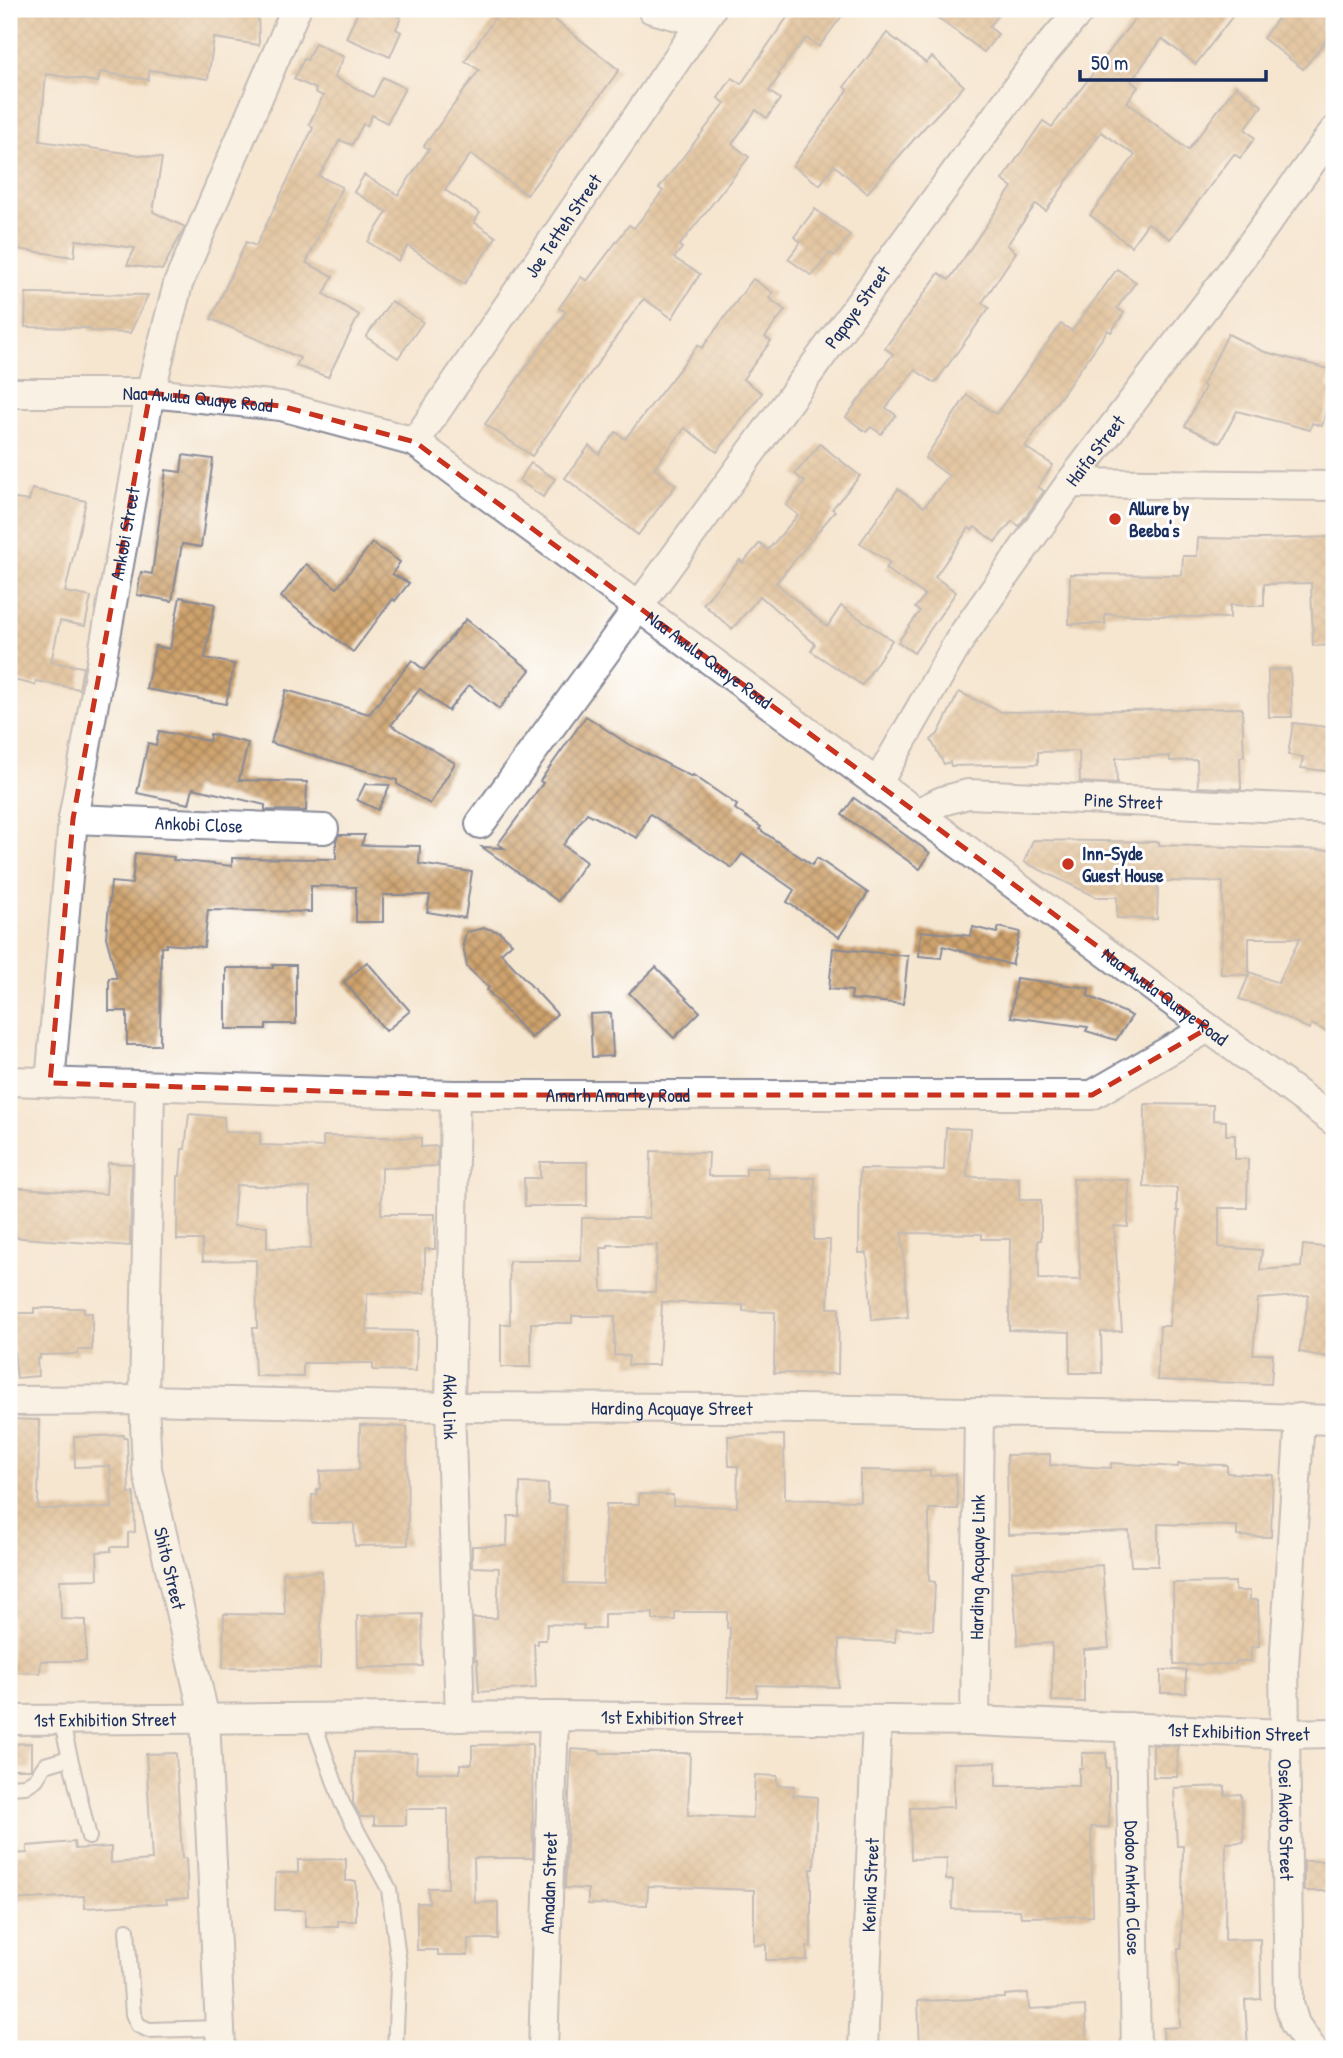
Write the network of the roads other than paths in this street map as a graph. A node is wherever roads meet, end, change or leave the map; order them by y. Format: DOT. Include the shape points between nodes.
graph roads {
  1 [pos="296,9"];
  2 [pos="652,9"];
  3 [pos="1081,9"];
  4 [pos="706,16"];
  5 [pos="1334,131"];
  6 [pos="9,393"];
  7 [pos="150,393"];
  8 [pos="415,442"];
  9 [pos="1070,483"];
  10 [pos="1334,486"];
  11 [pos="639,608"];
  12 [pos="877,784"];
  13 [pos="1334,810"];
  14 [pos="917,813"];
  15 [pos="73,819"];
  16 [pos="480,824"];
  17 [pos="324,829"];
  18 [pos="1208,1028"];
  19 [pos="9,1081"];
  20 [pos="50,1083"];
  21 [pos="150,1086"];
  22 [pos="455,1094"];
  23 [pos="1334,1121"];
  24 [pos="144,1400"];
  25 [pos="9,1401"];
  26 [pos="450,1407"];
  27 [pos="979,1412"];
  28 [pos="1300,1418"];
  29 [pos="1334,1420"];
  30 [pos="554,1716"];
  31 [pos="460,1717"];
  32 [pos="312,1718"];
  33 [pos="205,1719"];
  34 [pos="9,1720"];
  35 [pos="61,1720"];
  36 [pos="877,1720"];
  37 [pos="975,1721"];
  38 [pos="1130,1727"];
  39 [pos="1334,1733"];
  40 [pos="1284,1734"];
  41 [pos="69,1758"];
  42 [pos="9,1787"];
  43 [pos="89,1838"];
  44 [pos="127,1930"];
  45 [pos="221,2039"];
  46 [pos="396,2049"];
  47 [pos="543,2049"];
  48 [pos="863,2049"];
  49 [pos="1136,2049"];
  50 [pos="1312,2049"];
  1 -- 7 [label="street, Ankobi Street" via="178,284"];
  2 -- 4 [label="street"];
  3 -- 11 [label="street, Papaye Street" via="1035,63"];
  4 -- 8 [label="street, Joe Tetteh Street"];
  5 -- 9 [label="street, Haifa Street"];
  6 -- 7 [label="street, Naa Awula Quaye Road"];
  7 -- 8 [label="street, Naa Awula Quaye Road" via="281,405"];
  7 -- 15 [label="street, Ankobi Street"];
  8 -- 11 [label="street, Naa Awula Quaye Road"];
  9 -- 10 [label="street"];
  9 -- 12 [label="street, Haifa Street" via="962,636"];
  11 -- 12 [label="street, Naa Awula Quaye Road"];
  11 -- 16 [label="street, Papaye Street"];
  12 -- 14 [label="street, Naa Awula Quaye Road"];
  13 -- 14 [label="street, Pine Street" via="968,794"];
  14 -- 18 [label="street, Naa Awula Quaye Road"];
  15 -- 17 [label="street, Ankobi Close"];
  15 -- 20 [label="street, Ankobi Street"];
  18 -- 22 [label="street, Amarh Amartey Road" via="1092,1094"];
  18 -- 23 [label="street, Naa Awula Quaye Road"];
  19 -- 20 [label="street, Amarh Amartey Road"];
  20 -- 21 [label="street, Amarh Amartey Road"];
  21 -- 22 [label="street, Amarh Amartey Road"];
  21 -- 24 [label="street, Shito Street"];
  22 -- 26 [label="street, Akko Link"];
  24 -- 25 [label="street, Harding Acquaye Street"];
  24 -- 26 [label="street, Harding Acquaye Street"];
  24 -- 33 [label="street, Shito Street" via="147,1469"];
  26 -- 27 [label="street, Harding Acquaye Street"];
  26 -- 31 [label="street, Akko Link"];
  27 -- 28 [label="street, Harding Acquaye Street"];
  27 -- 37 [label="street, Harding Acquaye Link"];
  28 -- 29 [label="street, Harding Acquaye Street"];
  28 -- 40 [label="street, Osei Akoto Street"];
  30 -- 31 [label="street, 1st Exhibition Street"];
  30 -- 36 [label="street, 1st Exhibition Street"];
  30 -- 47 [label="street, Amadan Street"];
  31 -- 32 [label="street, 1st Exhibition Street"];
  32 -- 33 [label="street, 1st Exhibition Street"];
  32 -- 46 [label="lane" via="342,1803 389,1889 399,1965"];
  33 -- 35 [label="street, 1st Exhibition Street"];
  33 -- 45 [label="street, Shito Street"];
  34 -- 35 [label="street, 1st Exhibition Street"];
  35 -- 41 [label="lane"];
  36 -- 37 [label="street, 1st Exhibition Street"];
  36 -- 48 [label="street, Kenika Street"];
  37 -- 38 [label="street, 1st Exhibition Street"];
  38 -- 40 [label="street, 1st Exhibition Street"];
  38 -- 49 [label="street, Dodoo Ankrah Close"];
  39 -- 40 [label="street, 1st Exhibition Street"];
  40 -- 50 [label="street, Osei Akoto Street" via="1289,2004 1294,2024"];
  41 -- 42 [label="lane" via="45,1765 25,1786"];
  41 -- 43 [label="lane"];
  44 -- 45 [label="lane" via="133,2014 138,2025 149,2031"];
}
